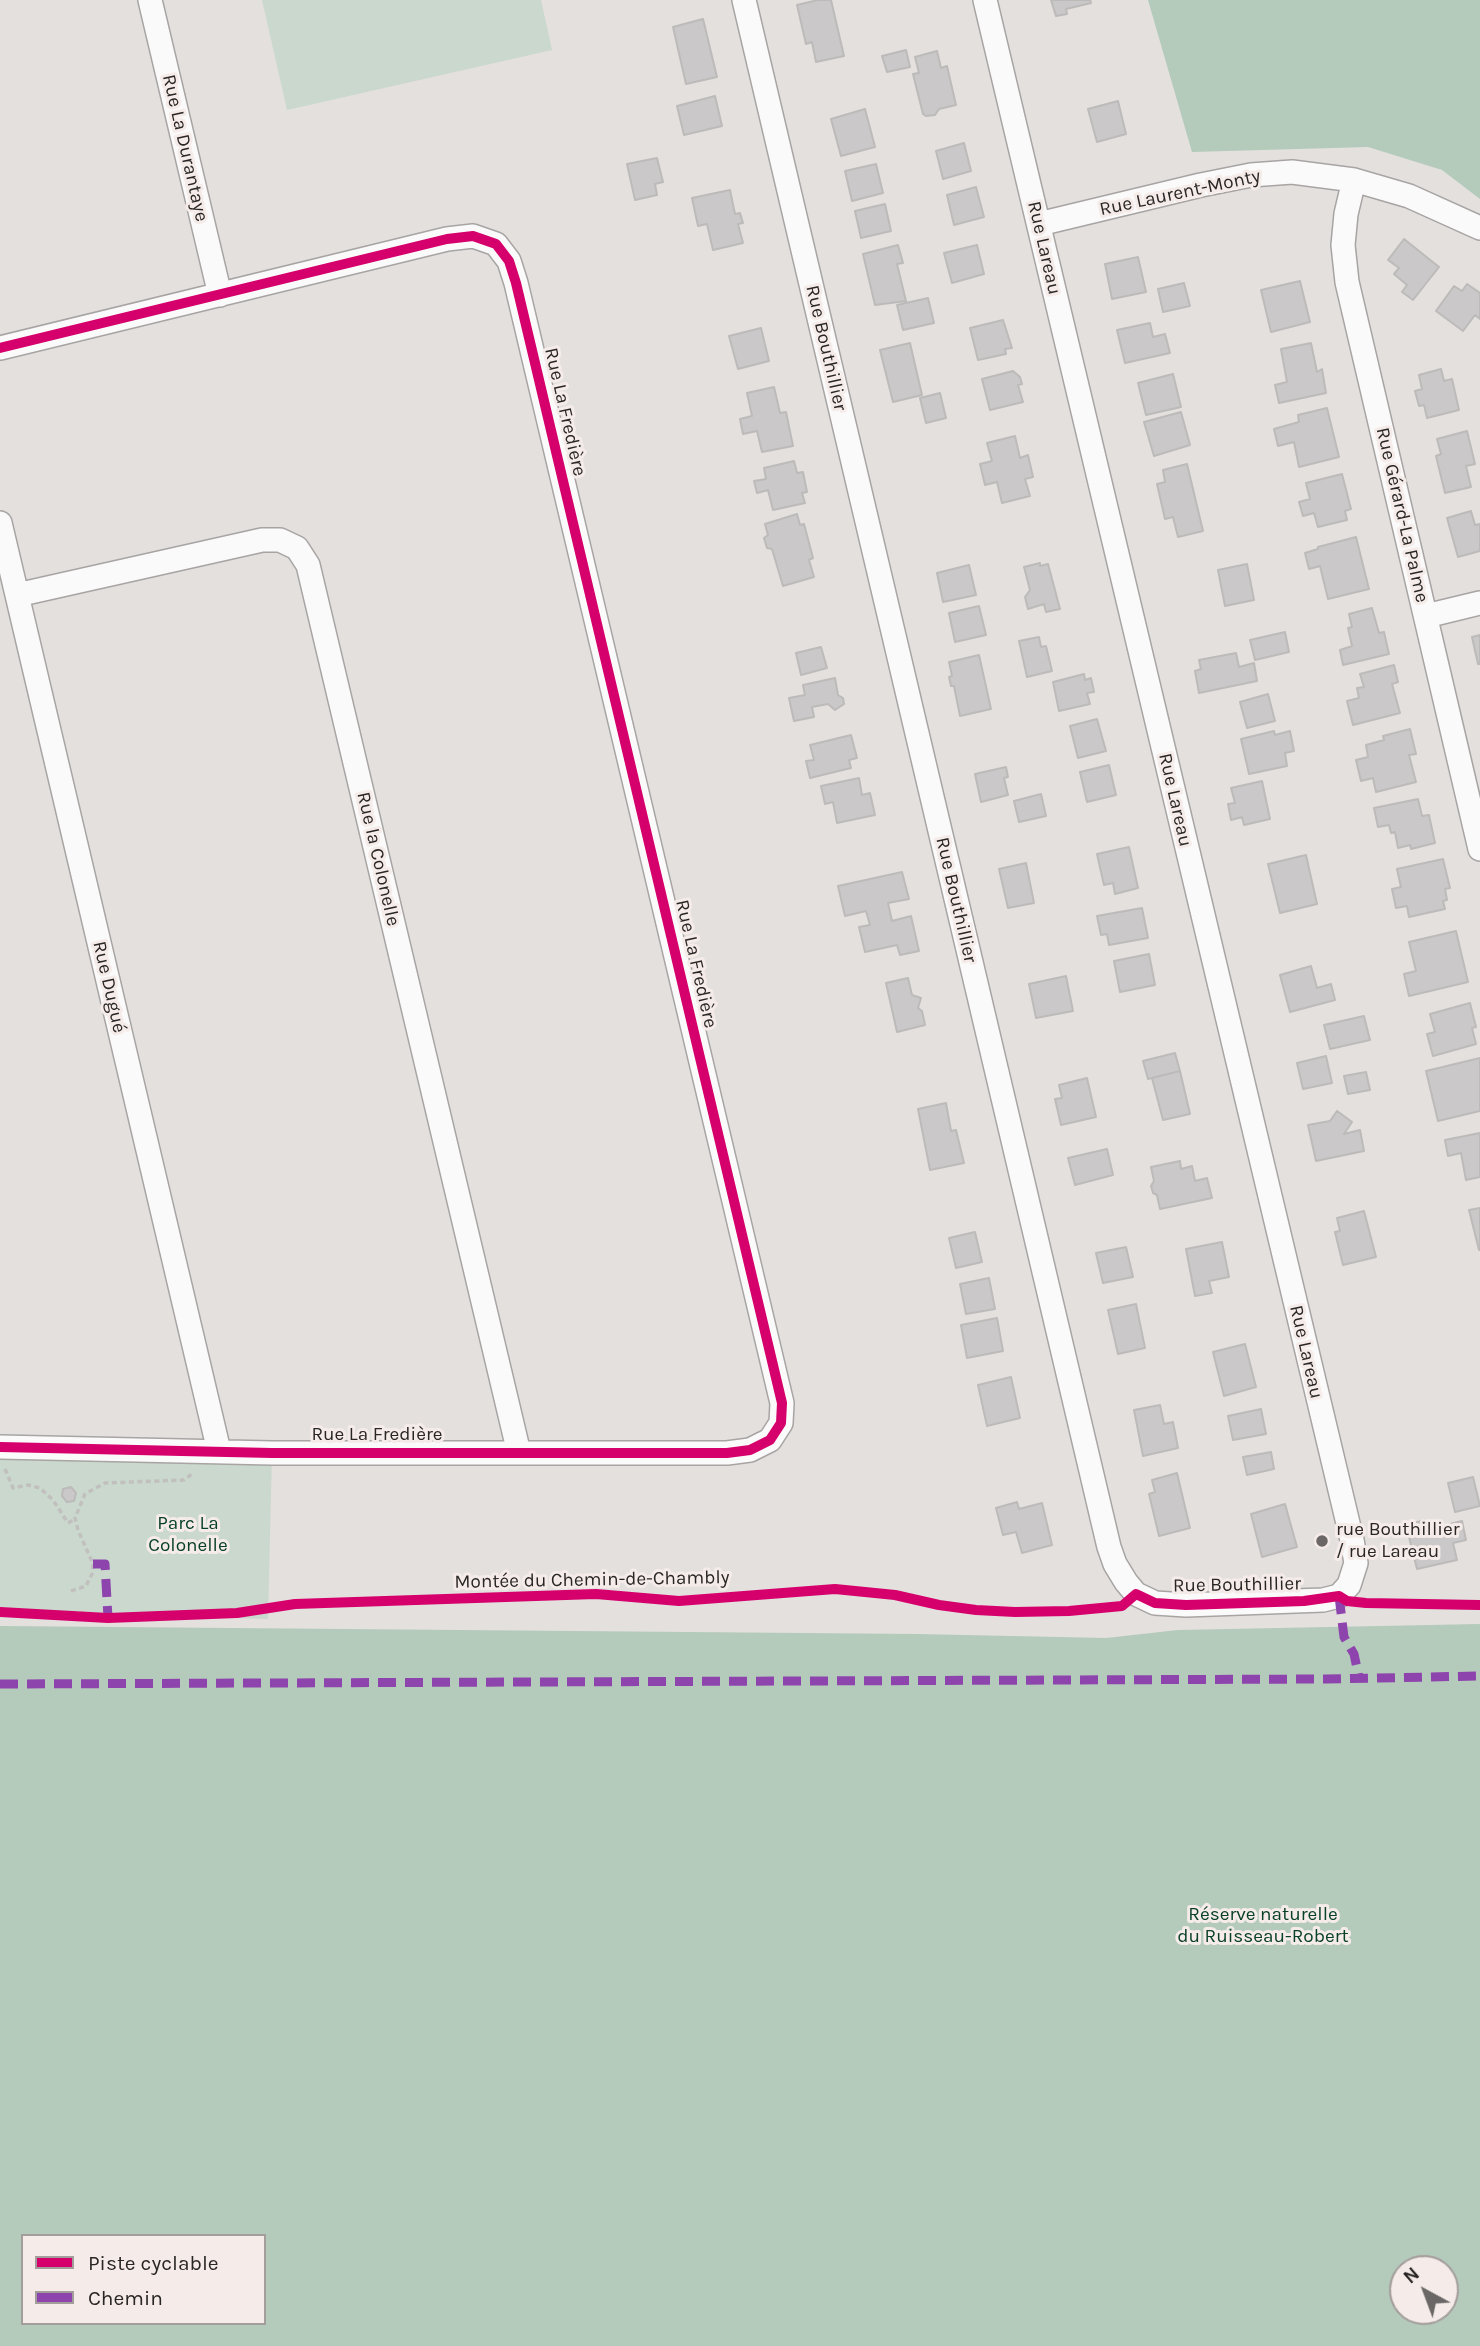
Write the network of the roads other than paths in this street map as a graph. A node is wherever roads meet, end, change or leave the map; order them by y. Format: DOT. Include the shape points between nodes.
graph roads {
  1 [pos="150,0"];
  2 [pos="744,0"];
  3 [pos="985,0"];
  4 [pos="1354,180"];
  5 [pos="1039,224"];
  6 [pos="1480,228"];
  7 [pos="220,295"];
  8 [pos="0,348"];
  9 [pos="0,523"];
  10 [pos="17,595"];
  11 [pos="1480,603"];
  12 [pos="1426,616"];
  13 [pos="1480,849"];
  14 [pos="219,1451"];
  15 [pos="1,1453"];
  16 [pos="519,1453"];
  17 [pos="1339,1596"];
  1 -- 7 [label="street, Rue La Durantaye"];
  2 -- 17 [label="street, Rue Bouthillier" via="1115,1564 1136,1594 1155,1603 1304,1601"];
  3 -- 5 [label="street, Rue Lareau"];
  4 -- 5 [label="street, Rue Laurent-Monty" via="1292,172 1251,175"];
  4 -- 6 [label="street, Rue Laurent-Monty" via="1409,195"];
  4 -- 12 [label="street, Rue Gérard-La Palme" via="1343,245 1347,282"];
  5 -- 17 [label="street, Rue Lareau" via="1352,1541 1354,1574"];
  7 -- 8 [label="street, Rue La Fredière"];
  7 -- 16 [label="street, Rue La Fredière" via="473,236 495,244 509,261 516,283 782,1403 781,1423 769,1440 750,1450"];
  9 -- 10 [label="street, Rue Dugué"];
  10 -- 14 [label="street, Rue Dugué"];
  10 -- 16 [label="street, Rue la Colonelle" via="262,540 279,540 297,548 308,565"];
  11 -- 12 [label="street"];
  12 -- 13 [label="street, Rue Gérard-La Palme"];
  14 -- 15 [label="street, Rue La Fredière"];
  14 -- 16 [label="street, Rue La Fredière"];
}
